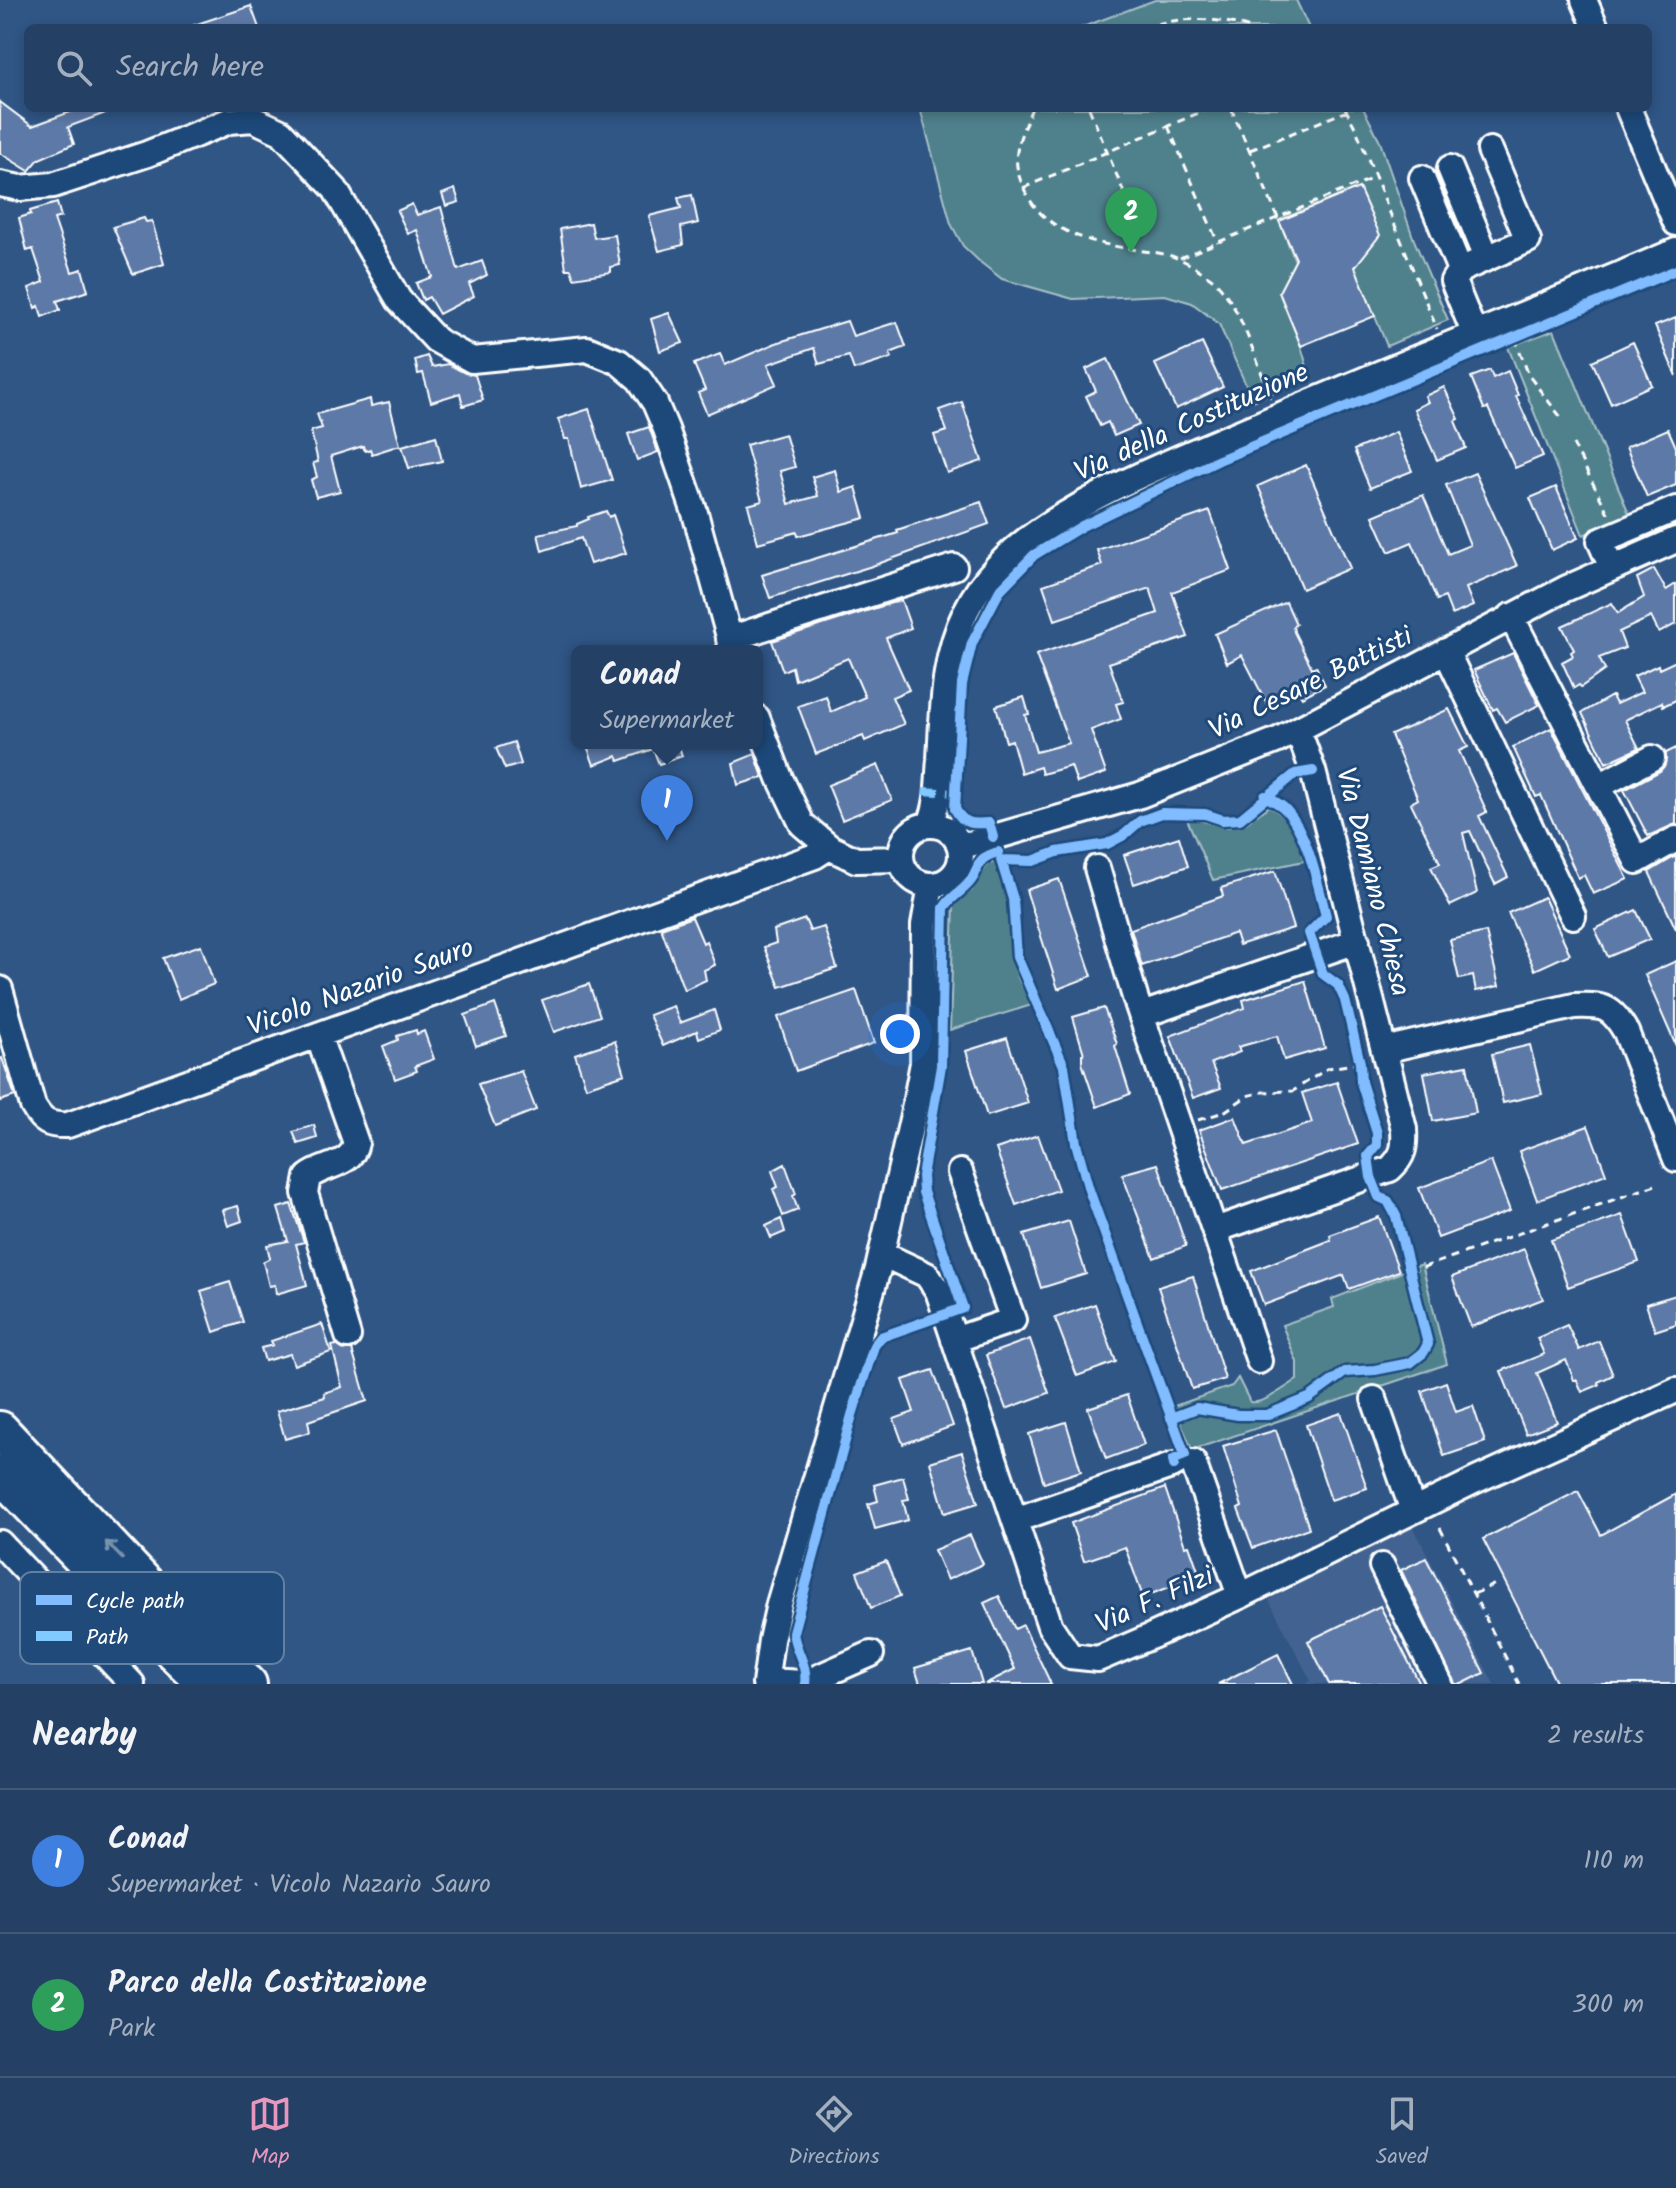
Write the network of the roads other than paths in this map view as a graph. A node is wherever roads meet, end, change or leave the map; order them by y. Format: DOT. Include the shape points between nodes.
graph roads {
  1 [pos="1584,0"];
  2 [pos="1594,24"];
  3 [pos="1630,112"];
  4 [pos="1490,150"];
  5 [pos="1450,168"];
  6 [pos="1422,178"];
  7 [pos="0,184"];
  8 [pos="1676,223"];
  9 [pos="1676,251"];
  10 [pos="1487,258"];
  11 [pos="1460,270"];
  12 [pos="1475,335"];
  13 [pos="1676,509"];
  14 [pos="1676,540"];
  15 [pos="954,567"];
  16 [pos="1612,568"];
  17 [pos="1511,616"];
  18 [pos="731,645"];
  19 [pos="1446,651"];
  20 [pos="1298,730"];
  21 [pos="763,734"];
  22 [pos="1652,758"];
  23 [pos="1599,786"];
  24 [pos="930,824"];
  25 [pos="1676,839"];
  26 [pos="959,843"];
  27 [pos="829,847"];
  28 [pos="901,859"];
  29 [pos="1097,868"];
  30 [pos="931,885"];
  31 [pos="1573,916"];
  32 [pos="1357,941"];
  33 [pos="0,989"];
  34 [pos="1142,1015"];
  35 [pos="318,1035"];
  36 [pos="1384,1050"];
  37 [pos="1666,1106"];
  38 [pos="1676,1159"];
  39 [pos="960,1172"];
  40 [pos="1215,1230"];
  41 [pos="882,1254"];
  42 [pos="348,1336"];
  43 [pos="954,1340"];
  44 [pos="1259,1361"];
  45 [pos="1676,1390"];
  46 [pos="1374,1399"];
  47 [pos="0,1430"];
  48 [pos="0,1473"];
  49 [pos="1413,1511"];
  50 [pos="1015,1520"];
  51 [pos="0,1543"];
  52 [pos="1382,1566"];
  53 [pos="27,1572"];
  54 [pos="95,1572"];
  55 [pos="134,1572"];
  56 [pos="1240,1596"];
  57 [pos="871,1654"];
  58 [pos="113,1664"];
  59 [pos="186,1664"];
  60 [pos="227,1664"];
  61 [pos="766,1683"];
  62 [pos="132,1684"];
  63 [pos="207,1684"];
  64 [pos="248,1684"];
  65 [pos="1440,1684"];
  1 -- 2 [label="street"];
  3 -- 8 [label="street"];
  4 -- 10 [label="street" via="1528,240"];
  5 -- 10 [label="street"];
  6 -- 11 [label="street"];
  7 -- 18 [label="street" via="53,185 229,121 253,119 281,132 335,189 399,300 436,340 472,360 587,349 619,362 639,379 666,429"];
  9 -- 12 [label="street, Via della Costituzione"];
  10 -- 11 [label="street"];
  11 -- 12 [label="street" via="1453,281"];
  12 -- 24 [label="street, Via della Costituzione" via="1082,505 1006,557 966,610 951,647"];
  13 -- 16 [label="street" via="1600,541"];
  14 -- 16 [label="street, Via Cesare Battisti"];
  15 -- 18 [label="street"];
  16 -- 17 [label="street, Via Cesare Battisti"];
  17 -- 19 [label="street, Via Cesare Battisti"];
  17 -- 23 [label="street"];
  19 -- 20 [label="street, Via Cesare Battisti"];
  19 -- 31 [label="street"];
  20 -- 26 [label="street, Via Cesare Battisti" via="1140,795"];
  20 -- 32 [label="street, Via Damiano Chiesa"];
  21 -- 27 [label="street" via="802,824"];
  22 -- 23 [label="street"];
  23 -- 25 [label="street" via="1637,861"];
  24 -- 26 [label="street" via="947,829"];
  24 -- 28 [label="street" via="912,831 901,848"];
  26 -- 30 [label="street" via="956,871"];
  27 -- 28 [label="street" via="856,860"];
  27 -- 35 [label="street, Vicolo Nazario Sauro"];
  28 -- 30 [label="street" via="908,874"];
  29 -- 34 [label="street"];
  30 -- 41 [label="street" via="924,925 923,1063"];
  32 -- 34 [label="street"];
  32 -- 36 [label="street, Via Damiano Chiesa"];
  33 -- 35 [label="street, Vicolo Nazario Sauro" via="33,1106 52,1126 68,1125"];
  34 -- 40 [label="street"];
  35 -- 42 [label="street" via="356,1143 343,1161 308,1177 305,1193"];
  36 -- 37 [label="street" via="1574,1006 1600,1005 1615,1014"];
  36 -- 40 [label="street, Via Damiano Chiesa" via="1404,1129 1402,1158 1390,1169"];
  37 -- 38 [label="street"];
  39 -- 43 [label="street" via="1013,1320"];
  40 -- 44 [label="street"];
  41 -- 43 [label="street, Via F. Filzi" via="927,1275 938,1291"];
  41 -- 61 [label="street" via="779,1604"];
  43 -- 50 [label="street, Via F. Filzi"];
  45 -- 49 [label="street, Via F. Filzi"];
  46 -- 49 [label="street"];
  55 -- 47 [label="highway, one-way"];
  48 -- 54 [label="highway"];
  49 -- 56 [label="street, Via F. Filzi"];
  50 -- 56 [label="street" via="1183,1464"];
  50 -- 56 [label="street, Via F. Filzi" via="1050,1626 1070,1656 1098,1659"];
  51 -- 53 [label="street"];
  52 -- 65 [label="street"];
  57 -- 61 [label="street" via="805,1683"];
  58 -- 62 [label="street"];
  59 -- 63 [label="highway"];
  64 -- 60 [label="highway, one-way"];
}
